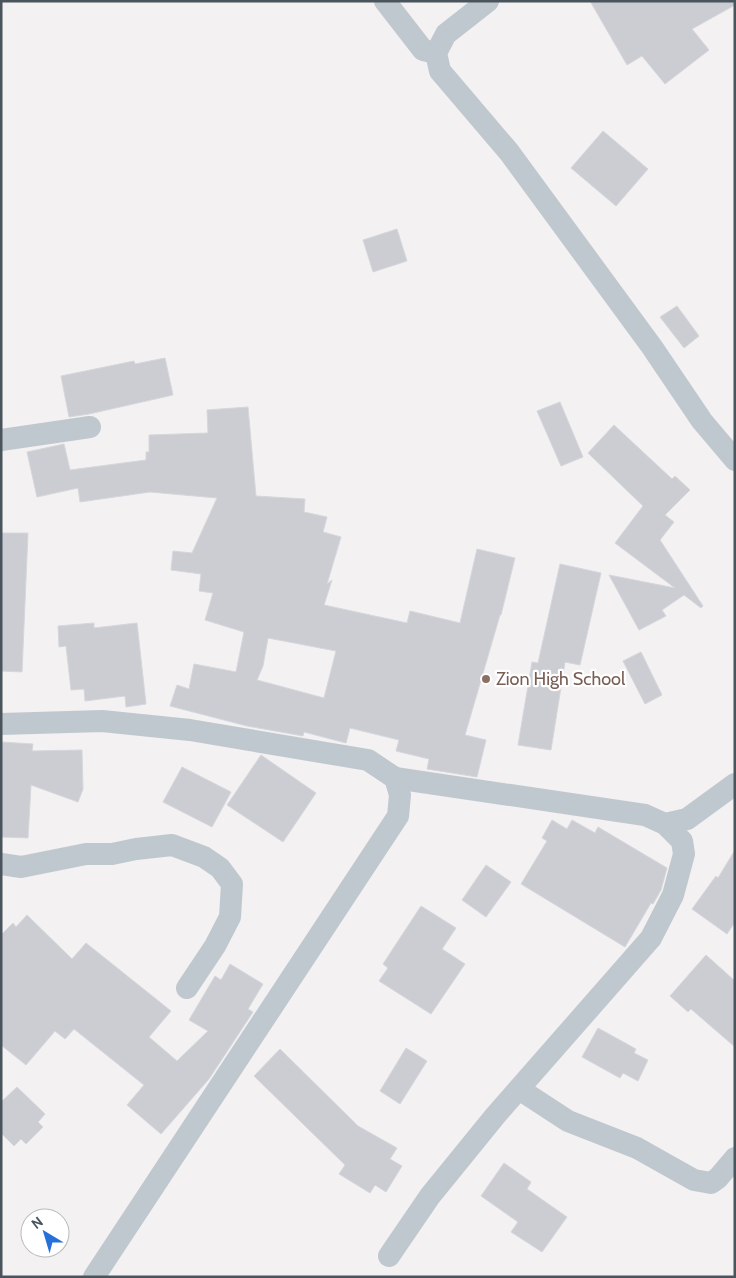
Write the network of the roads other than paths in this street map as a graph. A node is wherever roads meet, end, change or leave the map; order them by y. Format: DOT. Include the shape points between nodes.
graph roads {
  1 [pos="385,1"];
  2 [pos="488,1"];
  3 [pos="436,53"];
  4 [pos="90,427"];
  5 [pos="1,440"];
  6 [pos="735,460"];
  7 [pos="1,724"];
  8 [pos="395,778"];
  9 [pos="735,784"];
  10 [pos="665,824"];
  11 [pos="1,864"];
  12 [pos="186,988"];
  13 [pos="519,1089"];
  14 [pos="735,1158"];
  15 [pos="389,1256"];
  16 [pos="94,1277"];
  1 -- 3 [label="street" via="422,50"];
  2 -- 3 [label="street" via="446,34"];
  3 -- 6 [label="street" via="440,71 509,152 635,323 702,421"];
  4 -- 5 [label="street"];
  7 -- 8 [label="street" via="102,721 190,730 368,760"];
  8 -- 10 [label="street" via="645,815"];
  8 -- 16 [label="street" via="400,795 398,816"];
  9 -- 10 [label="street" via="687,819"];
  10 -- 13 [label="street" via="682,841 684,854 673,895 651,938"];
  11 -- 12 [label="street" via="22,867 86,854 112,854 172,845 204,857 220,868 232,884 230,917 215,946"];
  13 -- 14 [label="street" via="568,1121 637,1148 694,1180 711,1183"];
  13 -- 15 [label="street" via="430,1196"];
}
